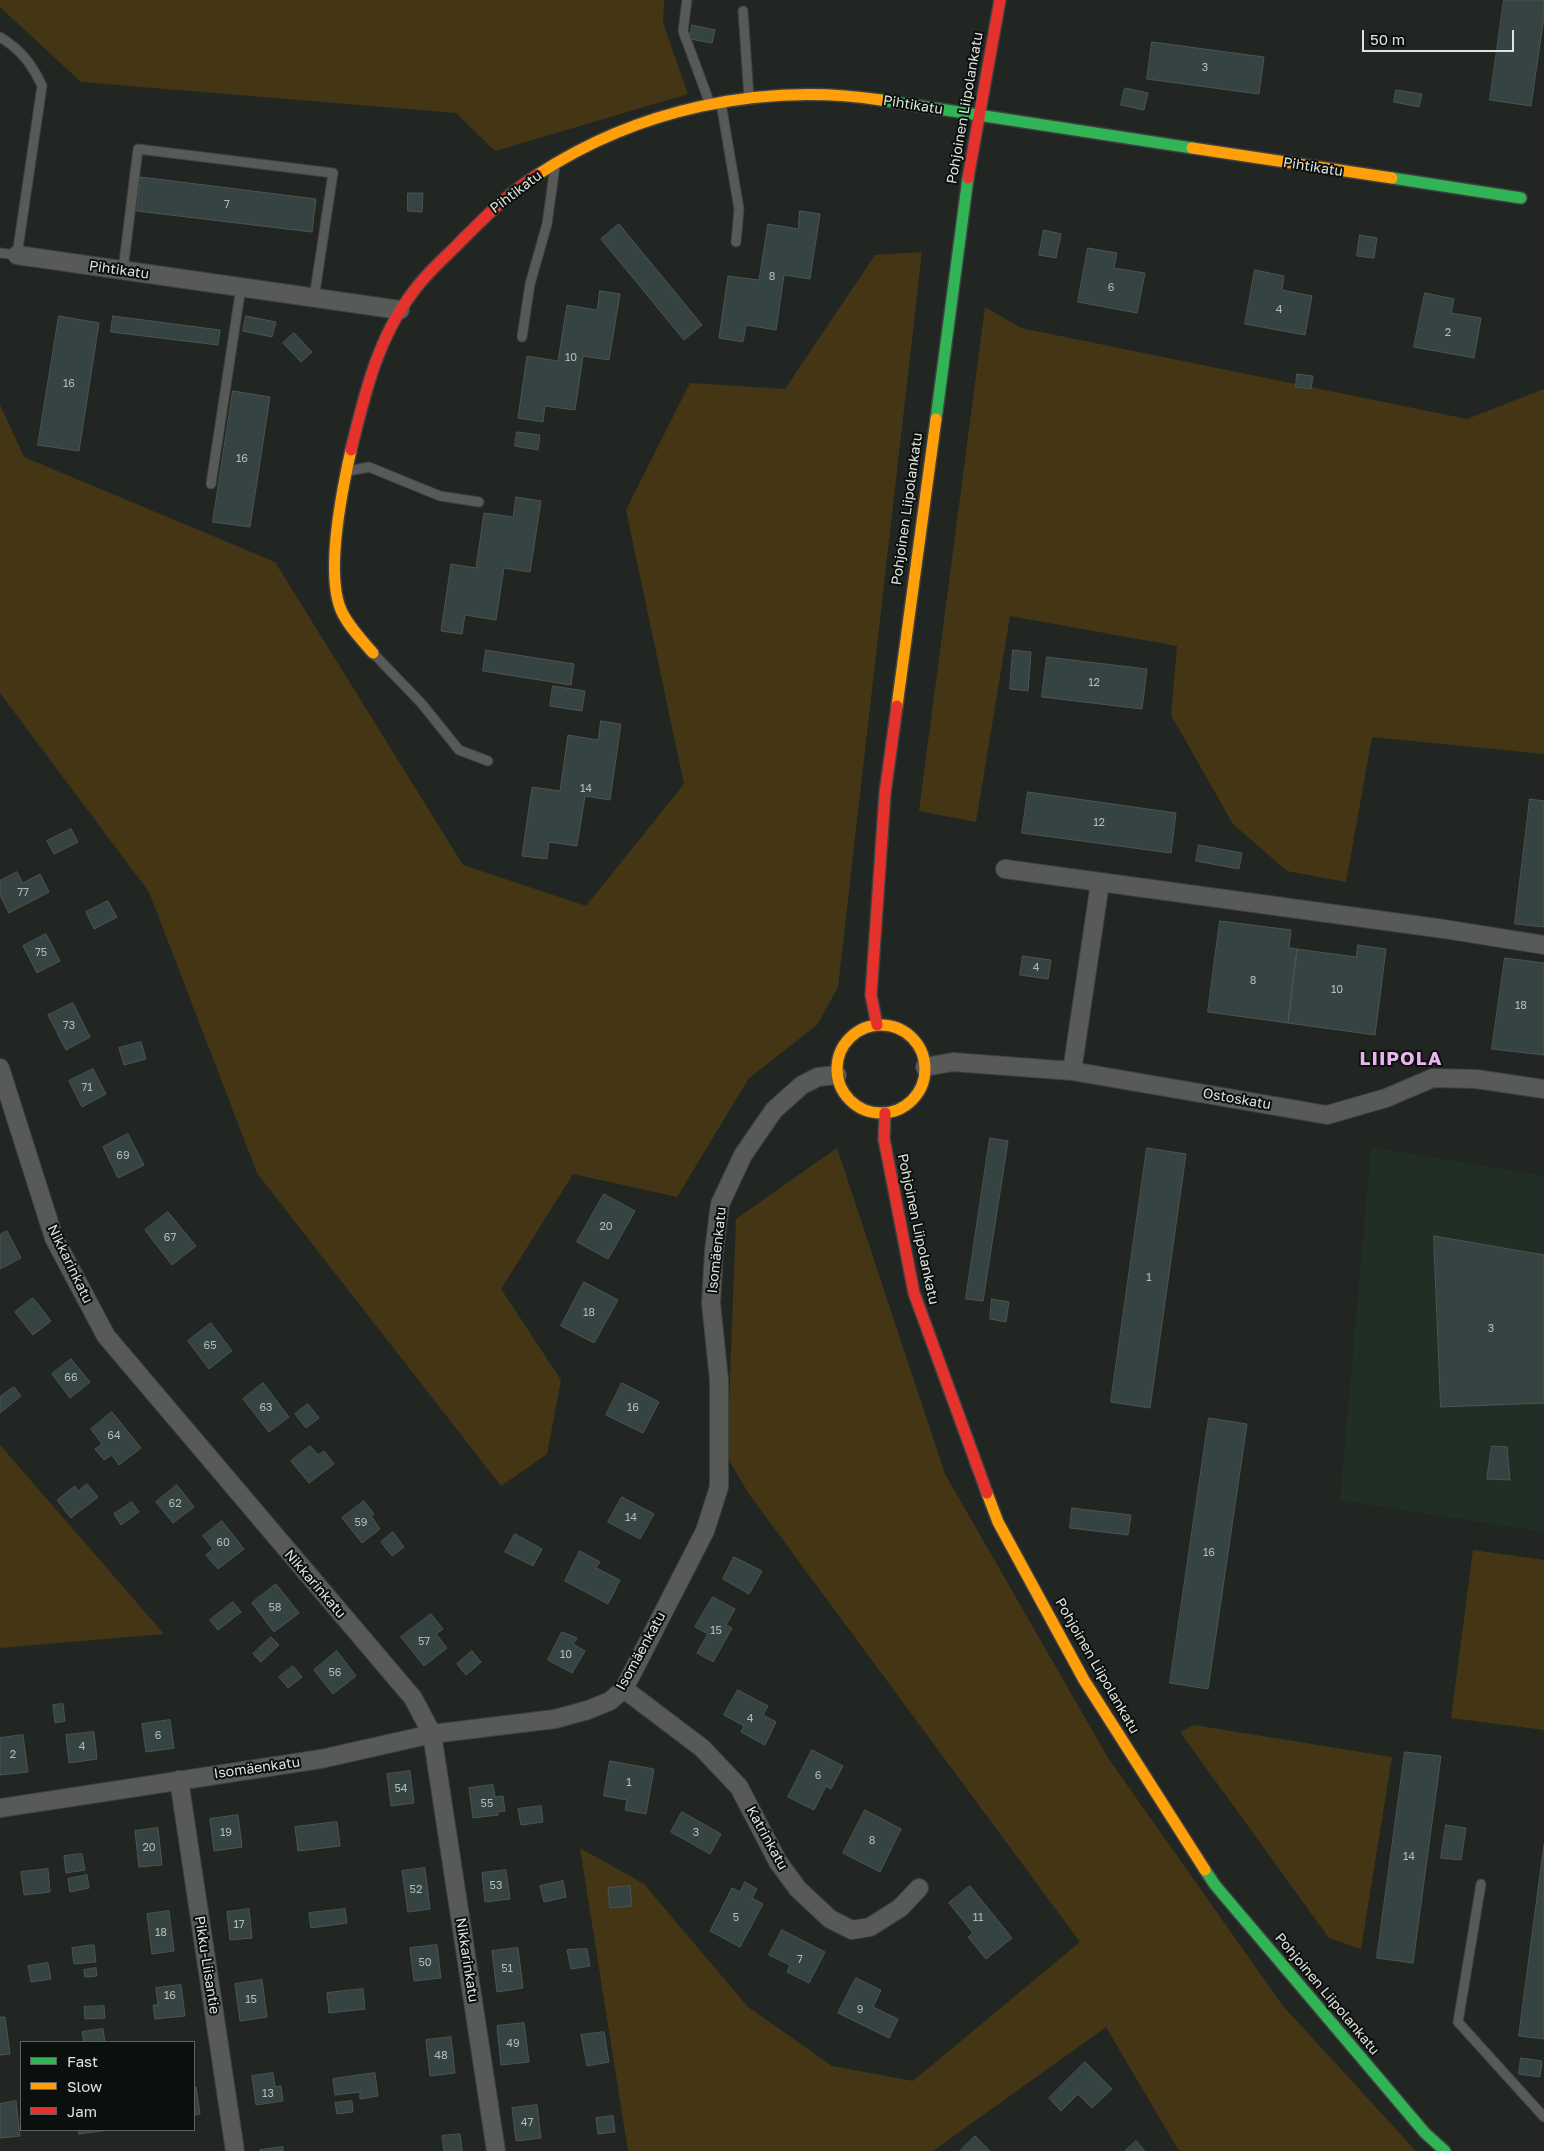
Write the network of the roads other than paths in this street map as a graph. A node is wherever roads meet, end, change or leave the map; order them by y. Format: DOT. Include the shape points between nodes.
graph roads {
  1 [pos="687,0"];
  2 [pos="1000,0"];
  3 [pos="743,10"];
  4 [pos="0,37"];
  5 [pos="749,98"];
  6 [pos="716,104"];
  7 [pos="977,116"];
  8 [pos="556,163"];
  9 [pos="1521,198"];
  10 [pos="736,242"];
  11 [pos="8,254"];
  12 [pos="123,270"];
  13 [pos="241,287"];
  14 [pos="314,298"];
  15 [pos="400,310"];
  16 [pos="522,337"];
  17 [pos="346,472"];
  18 [pos="211,484"];
  19 [pos="479,502"];
  20 [pos="373,653"];
  21 [pos="488,760"];
  22 [pos="1004,869"];
  23 [pos="1100,883"];
  24 [pos="1544,945"];
  25 [pos="876,1025"];
  26 [pos="925,1066"];
  27 [pos="0,1068"];
  28 [pos="1072,1071"];
  29 [pos="837,1075"];
  30 [pos="1544,1089"];
  31 [pos="885,1113"];
  32 [pos="624,1688"];
  33 [pos="432,1734"];
  34 [pos="179,1780"];
  35 [pos="0,1808"];
  36 [pos="1481,1884"];
  37 [pos="919,1888"];
  38 [pos="1544,2117"];
  39 [pos="235,2151"];
  40 [pos="496,2151"];
  41 [pos="1445,2151"];
  1 -- 6 [label="lane" via="683,31"];
  2 -- 7 [label="street, Pohjoinen Liipolankatu"];
  3 -- 5 [label="lane"];
  4 -- 11 [label="lane" via="16,47 32,65 42,86"];
  5 -- 6 [label="street, Pihtikatu"];
  5 -- 7 [label="street, Pihtikatu" via="800,94 856,96"];
  6 -- 8 [label="street, Pihtikatu" via="642,121 601,138"];
  6 -- 10 [label="lane" via="739,208"];
  7 -- 9 [label="street, Pihtikatu"];
  7 -- 25 [label="street, Pohjoinen Liipolankatu" via="885,793 871,995"];
  8 -- 15 [label="street, Pihtikatu" via="521,185 488,212 432,270"];
  8 -- 16 [label="lane" via="547,224 530,284"];
  11 -- 12 [label="street, Pihtikatu"];
  12 -- 13 [label="street, Pihtikatu"];
  12 -- 14 [label="lane" via="138,150 333,173"];
  13 -- 14 [label="street, Pihtikatu"];
  13 -- 18 [label="lane"];
  14 -- 15 [label="street, Pihtikatu"];
  15 -- 17 [label="street, Pihtikatu" via="367,382"];
  17 -- 19 [label="lane" via="369,467 440,496"];
  17 -- 20 [label="street, Pihtikatu" via="334,569 340,608"];
  20 -- 21 [label="lane" via="422,704 459,750"];
  22 -- 23 [label="street"];
  23 -- 24 [label="street"];
  23 -- 28 [label="street"];
  25 -- 26 [label="street" via="896,1027 909,1035 922,1052"];
  25 -- 29 [label="street" via="855,1033 845,1044"];
  26 -- 28 [label="street, Ostoskatu" via="952,1062"];
  26 -- 31 [label="street" via="923,1082 916,1096 900,1109"];
  27 -- 33 [label="street, Nikkarinkatu" via="54,1238 106,1336 413,1698"];
  28 -- 30 [label="street, Ostoskatu" via="1327,1115 1386,1098 1433,1078 1476,1079"];
  29 -- 31 [label="street" via="844,1093 864,1110"];
  29 -- 32 [label="street, Isomäenkatu" via="802,1085 774,1110 742,1154 720,1204 711,1303 719,1380 718,1487 705,1531"];
  31 -- 41 [label="street, Pohjoinen Liipolankatu" via="884,1139 914,1293 998,1522 1084,1680 1215,1885 1425,2133"];
  32 -- 33 [label="street, Isomäenkatu" via="610,1701 555,1719"];
  32 -- 37 [label="street, Katrinkatu" via="702,1748 739,1787 778,1862 798,1890 830,1919 852,1930 870,1927 900,1908"];
  33 -- 34 [label="street, Isomäenkatu" via="321,1759"];
  33 -- 40 [label="street, Nikkarinkatu"];
  34 -- 35 [label="street, Isomäenkatu"];
  34 -- 39 [label="street, Pikku-Liisantie"];
  36 -- 38 [label="lane" via="1458,2022"];
}
